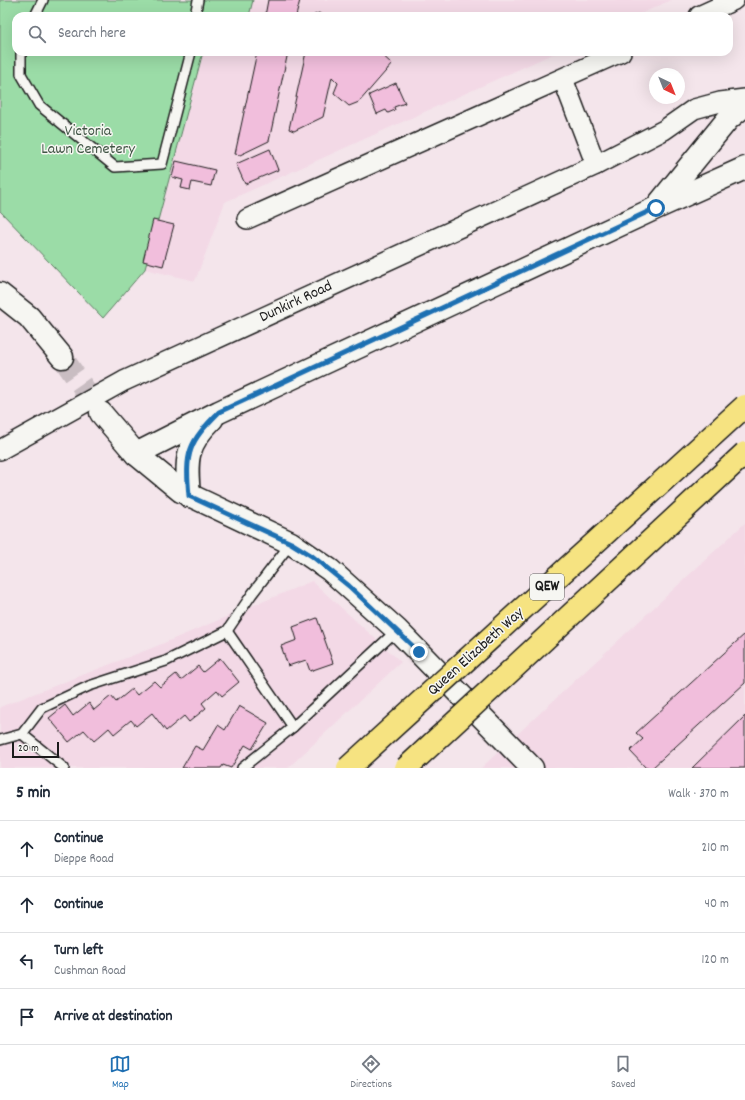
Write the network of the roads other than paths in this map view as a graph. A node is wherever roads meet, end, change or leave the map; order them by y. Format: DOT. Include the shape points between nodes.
graph roads {
  1 [pos="43,0"];
  2 [pos="198,0"];
  3 [pos="734,0"];
  4 [pos="37,12"];
  5 [pos="196,12"];
  6 [pos="708,12"];
  7 [pos="21,56"];
  8 [pos="190,56"];
  9 [pos="612,56"];
  10 [pos="563,79"];
  11 [pos="745,99"];
  12 [pos="745,105"];
  13 [pos="728,119"];
  14 [pos="664,130"];
  15 [pos="596,165"];
  16 [pos="745,168"];
  17 [pos="656,208"];
  18 [pos="248,219"];
  19 [pos="0,294"];
  20 [pos="62,357"];
  21 [pos="745,406"];
  22 [pos="219,412"];
  23 [pos="101,413"];
  24 [pos="0,450"];
  25 [pos="745,453"];
  26 [pos="136,454"];
  27 [pos="189,496"];
  28 [pos="291,543"];
  29 [pos="397,630"];
  30 [pos="227,631"];
  31 [pos="293,726"];
  32 [pos="22,734"];
  33 [pos="0,740"];
  34 [pos="64,768"];
  35 [pos="242,768"];
  36 [pos="348,768"];
  37 [pos="406,768"];
  38 [pos="532,768"];
  1 -- 4 [label="lane"];
  2 -- 5 [label="lane"];
  3 -- 6 [label="street"];
  7 -- 8 [label="lane" via="21,74 39,105 115,167 162,164"];
  9 -- 10 [label="street"];
  10 -- 15 [label="street"];
  10 -- 18 [label="street"];
  11 -- 14 [label="street, Dunkirk Road" via="694,109"];
  12 -- 13 [label="street"];
  13 -- 14 [label="street, Dunkirk Road" via="711,115"];
  13 -- 17 [label="street"];
  14 -- 15 [label="street, Dunkirk Road"];
  15 -- 24 [label="street, Dunkirk Road" via="124,381"];
  16 -- 17 [label="street"];
  17 -- 22 [label="street"];
  19 -- 20 [label="street" via="29,317"];
  21 -- 36 [label="highway, Queen Elizabeth Way / QEW, bridge"];
  22 -- 26 [label="street"];
  22 -- 27 [label="street" via="193,441 189,452"];
  23 -- 26 [label="street"];
  25 -- 37 [label="highway, QEW, bridge"];
  26 -- 27 [label="street" via="160,476"];
  27 -- 28 [label="street"];
  28 -- 29 [label="street" via="330,570"];
  28 -- 30 [label="lane"];
  29 -- 31 [label="lane"];
  29 -- 38 [label="street"];
  30 -- 31 [label="lane"];
  30 -- 32 [label="lane" via="166,661 89,686 42,708"];
  31 -- 35 [label="lane"];
  32 -- 33 [label="lane"];
  32 -- 34 [label="lane"];
}
